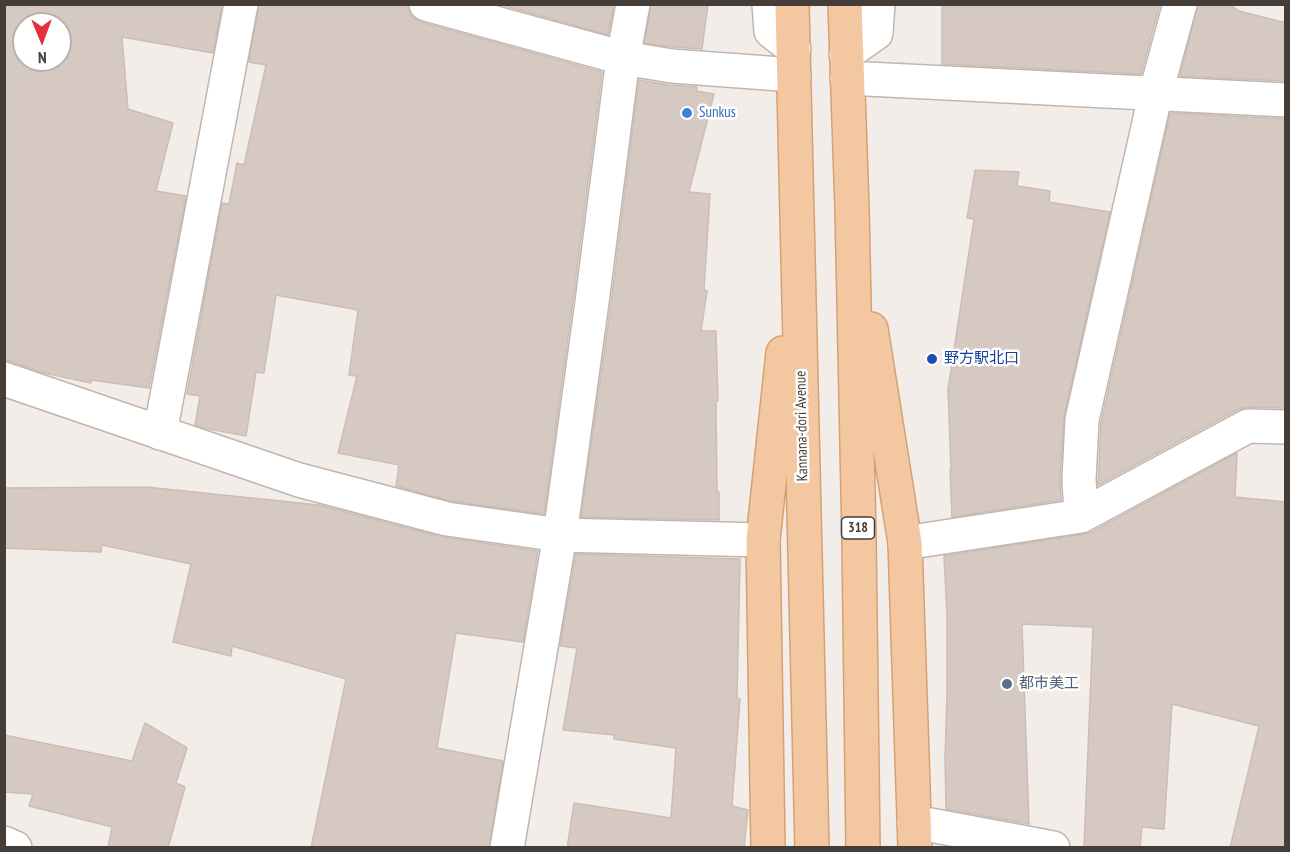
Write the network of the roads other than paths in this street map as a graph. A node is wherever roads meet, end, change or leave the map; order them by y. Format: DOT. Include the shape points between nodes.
graph roads {
  1 [pos="241,4"];
  2 [pos="426,4"];
  3 [pos="633,4"];
  4 [pos="769,4"];
  5 [pos="792,4"];
  6 [pos="845,4"];
  7 [pos="878,4"];
  8 [pos="1180,4"];
  9 [pos="622,58"];
  10 [pos="794,62"];
  11 [pos="846,66"];
  12 [pos="1156,92"];
  13 [pos="1286,100"];
  14 [pos="852,208"];
  15 [pos="797,211"];
  16 [pos="4,379"];
  17 [pos="1286,427"];
  18 [pos="160,433"];
  19 [pos="1081,516"];
  20 [pos="560,535"];
  21 [pos="764,540"];
  22 [pos="905,543"];
  23 [pos="914,835"];
  24 [pos="4,843"];
  25 [pos="15,848"];
  26 [pos="507,848"];
  27 [pos="768,848"];
  28 [pos="812,848"];
  29 [pos="862,848"];
  30 [pos="1053,848"];
  1 -- 18 [label="street"];
  2 -- 9 [label="street"];
  3 -- 9 [label="street"];
  4 -- 10 [label="street" via="771,32"];
  5 -- 10 [label="main road, Kannana-dori Avenue"];
  6 -- 11 [label="main road, 318"];
  7 -- 11 [label="street" via="876,33"];
  8 -- 12 [label="street"];
  9 -- 10 [label="street" via="672,66"];
  9 -- 20 [label="street"];
  10 -- 15 [label="main road, Kannana-dori Avenue"];
  11 -- 12 [label="street"];
  11 -- 14 [label="main road, 318"];
  12 -- 13 [label="street"];
  12 -- 19 [label="street" via="1082,420"];
  14 -- 22 [label="main road"];
  14 -- 29 [label="main road, 318"];
  15 -- 21 [label="main road"];
  15 -- 28 [label="main road, Kannana-dori Avenue"];
  16 -- 18 [label="street"];
  17 -- 19 [label="street" via="1248,426"];
  18 -- 20 [label="street" via="299,480 447,519"];
  19 -- 22 [label="street"];
  20 -- 21 [label="street"];
  20 -- 26 [label="street"];
  21 -- 27 [label="main road"];
  22 -- 23 [label="main road"];
  23 -- 30 [label="street"];
  24 -- 25 [label="street"];
}
